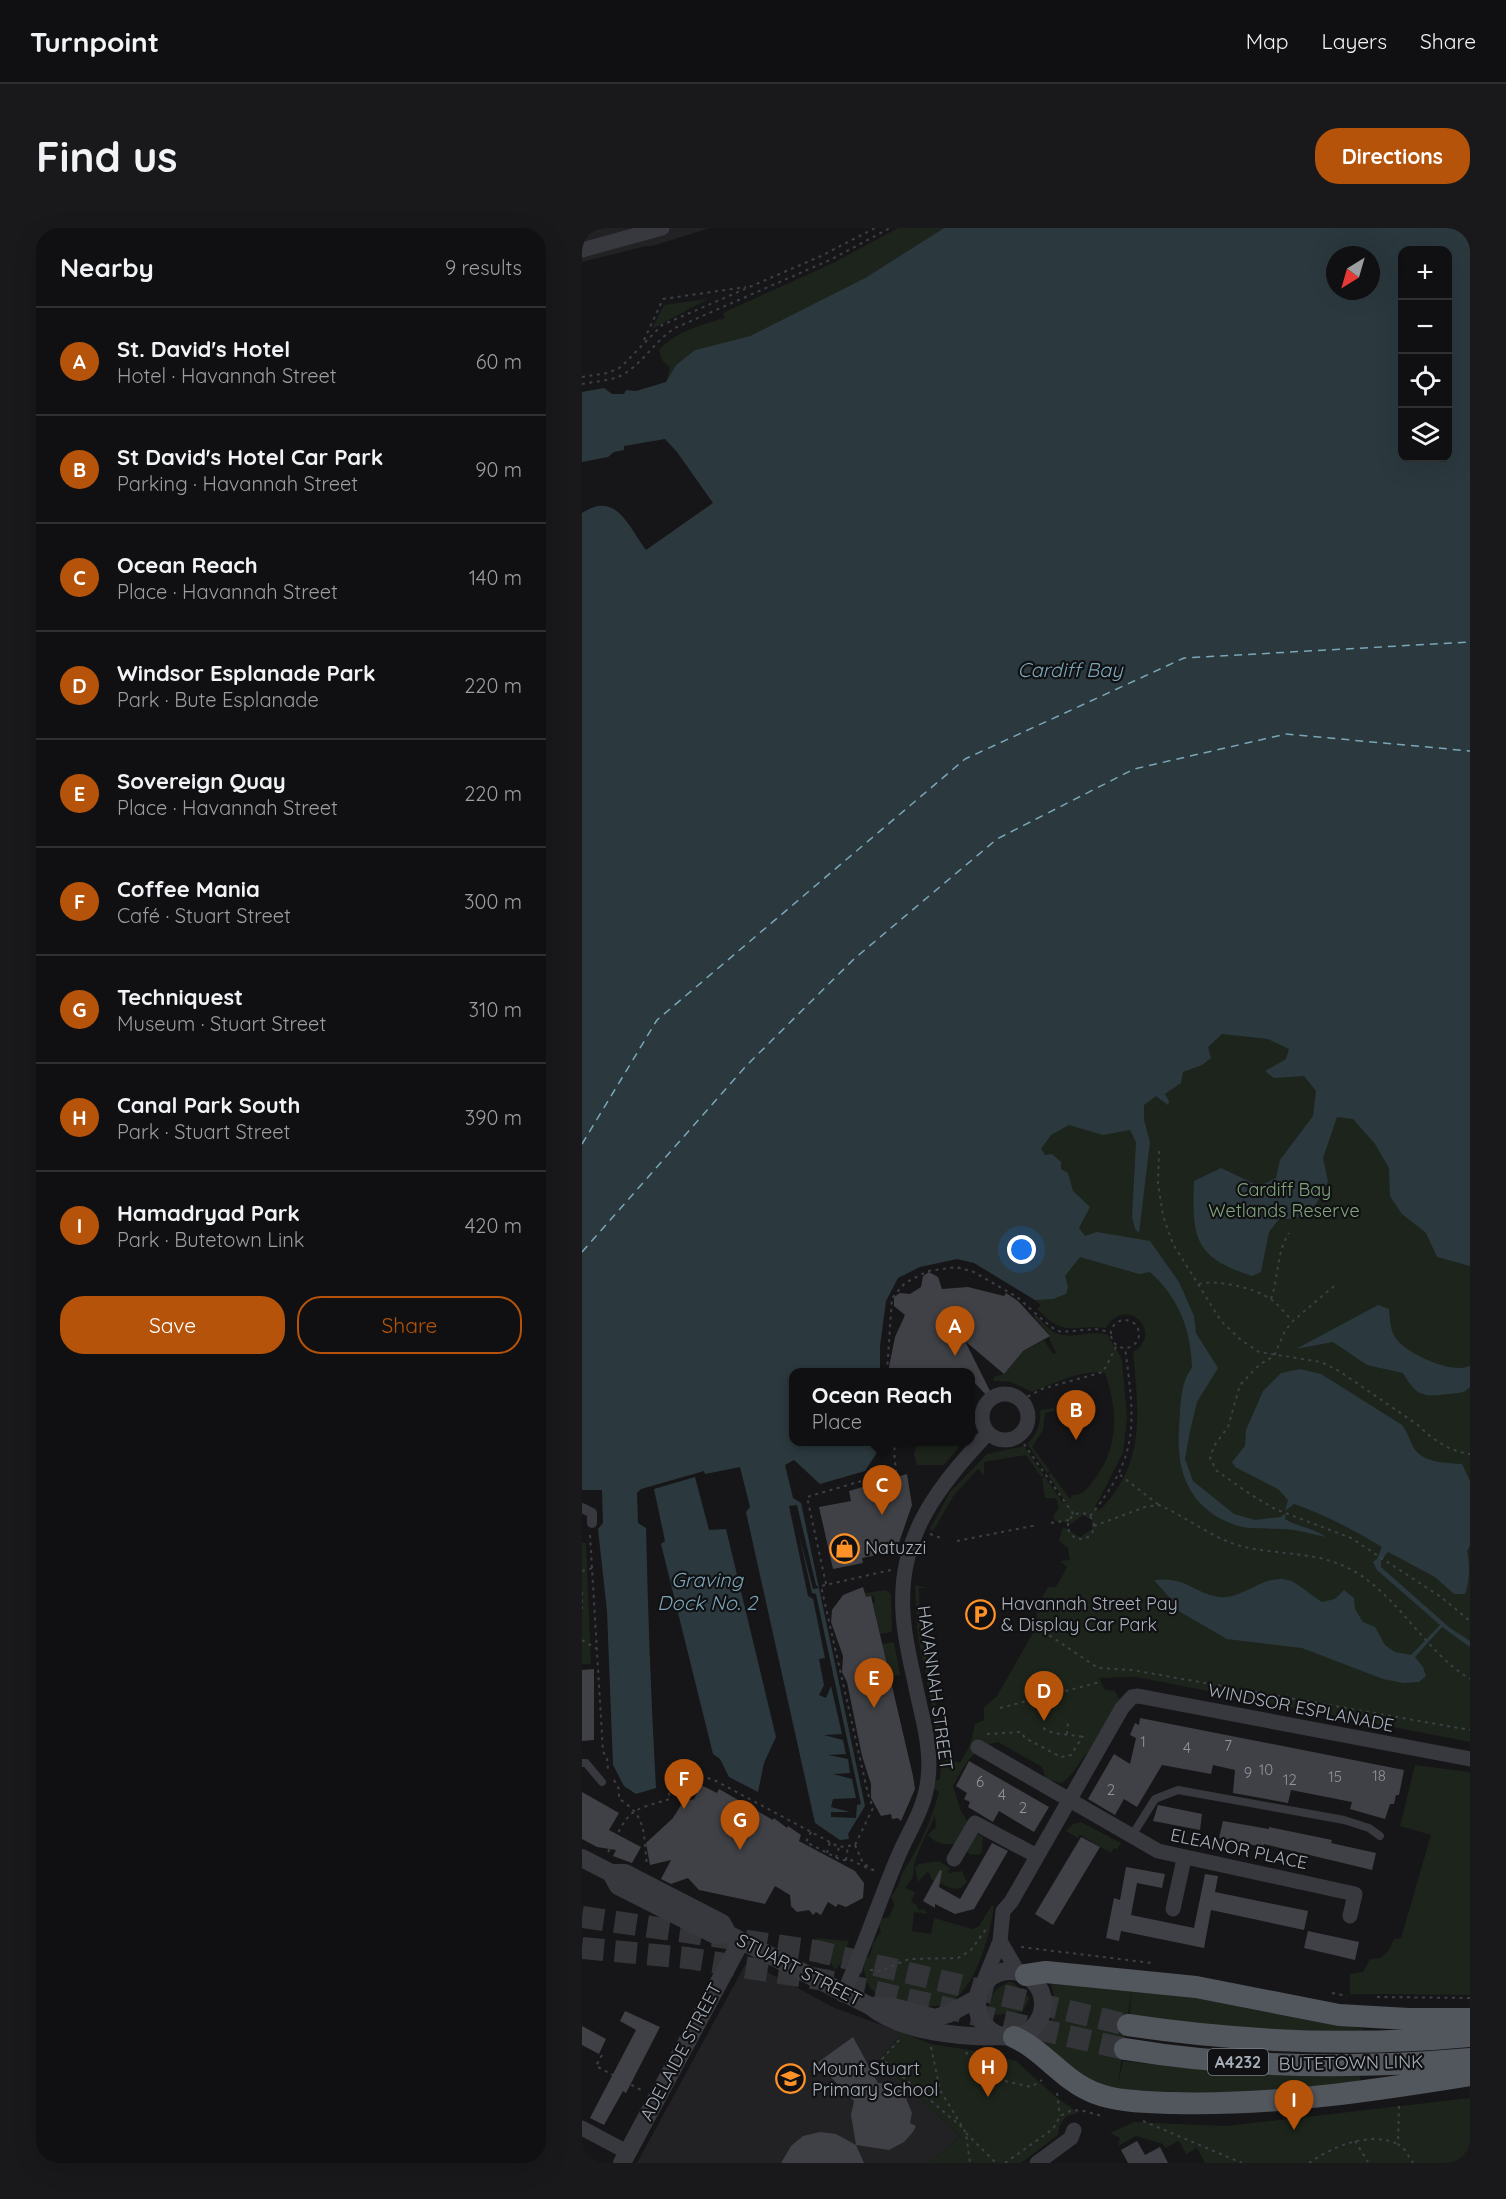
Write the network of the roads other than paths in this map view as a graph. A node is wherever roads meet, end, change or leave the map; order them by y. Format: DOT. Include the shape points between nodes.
graph roads {
  1 [pos="662,228"];
  2 [pos="582,250"];
  3 [pos="988,1433"];
  4 [pos="582,1508"];
  5 [pos="592,1523"];
  6 [pos="981,1740"];
  7 [pos="1470,1759"];
  8 [pos="582,1763"];
  9 [pos="602,1782"];
  10 [pos="1068,1800"];
  11 [pos="1380,1836"];
  12 [pos="1131,1837"];
  13 [pos="1037,1856"];
  14 [pos="582,1858"];
  15 [pos="1184,1859"];
  16 [pos="954,1860"];
  17 [pos="1173,1909"];
  18 [pos="1350,1916"];
  19 [pos="997,1934"];
  20 [pos="734,1938"];
  21 [pos="1022,1974"];
  22 [pos="979,1993"];
  23 [pos="843,1995"];
  24 [pos="870,2006"];
  25 [pos="1470,2019"];
  26 [pos="1128,2025"];
  27 [pos="1470,2036"];
  28 [pos="1009,2037"];
  29 [pos="1125,2049"];
  30 [pos="1470,2059"];
  31 [pos="1470,2075"];
  32 [pos="582,2128"];
  33 [pos="1074,2130"];
  34 [pos="624,2158"];
  35 [pos="1037,2163"];
  1 -- 2 [label="street"];
  3 -- 3 [label="street" via="1004,1440 1023,1431 1028,1412 1021,1400 1000,1394 987,1401 982,1422"];
  3 -- 23 [label="street, HAVANNAH STREET" via="947,1478 927,1507 914,1536 905,1572 904,1622 929,1771 923,1805 889,1878"];
  4 -- 5 [label="street" via="592,1513"];
  6 -- 10 [label="street, ELEANOR PLACE"];
  7 -- 10 [label="street, WINDSOR ESPLANADE" via="1138,1696 1126,1701"];
  8 -- 9 [label="lane"];
  10 -- 12 [label="street, ELEANOR PLACE"];
  10 -- 13 [label="street"];
  11 -- 12 [label="lane" via="1344,1820 1178,1790 1155,1799"];
  12 -- 15 [label="street, ELEANOR PLACE"];
  13 -- 16 [label="street" via="975,1823"];
  13 -- 19 [label="street" via="1003,1911"];
  14 -- 20 [label="street, STUART STREET" via="611,1873 625,1873 722,1923"];
  15 -- 17 [label="street"];
  15 -- 18 [label="street, ELEANOR PLACE" via="1355,1894"];
  19 -- 21 [label="street"];
  19 -- 22 [label="street"];
  20 -- 23 [label="street, STUART STREET"];
  20 -- 34 [label="street, ADELAIDE STREET"];
  21 -- 22 [label="street" via="997,1974"];
  21 -- 25 [label="main road" via="1046,1972 1196,1987 1339,2015"];
  21 -- 28 [label="street" via="1040,1989 1043,2009 1034,2027"];
  22 -- 24 [label="street, STUART STREET" via="935,2018 890,2006"];
  22 -- 28 [label="street" via="980,2018 986,2027"];
  23 -- 24 [label="street, STUART STREET"];
  24 -- 28 [label="street, STUART STREET" via="887,2019 969,2037"];
  26 -- 27 [label="main road, BUTETOWN LINK / A4232" via="1304,2042"];
  28 -- 31 [label="main road" via="1033,2047 1084,2088 1140,2101 1242,2103"];
  29 -- 30 [label="main road, BUTETOWN LINK / A4232" via="1216,2061 1304,2066"];
  32 -- 34 [label="street"];
  33 -- 35 [label="street" via="1071,2138"];
}
